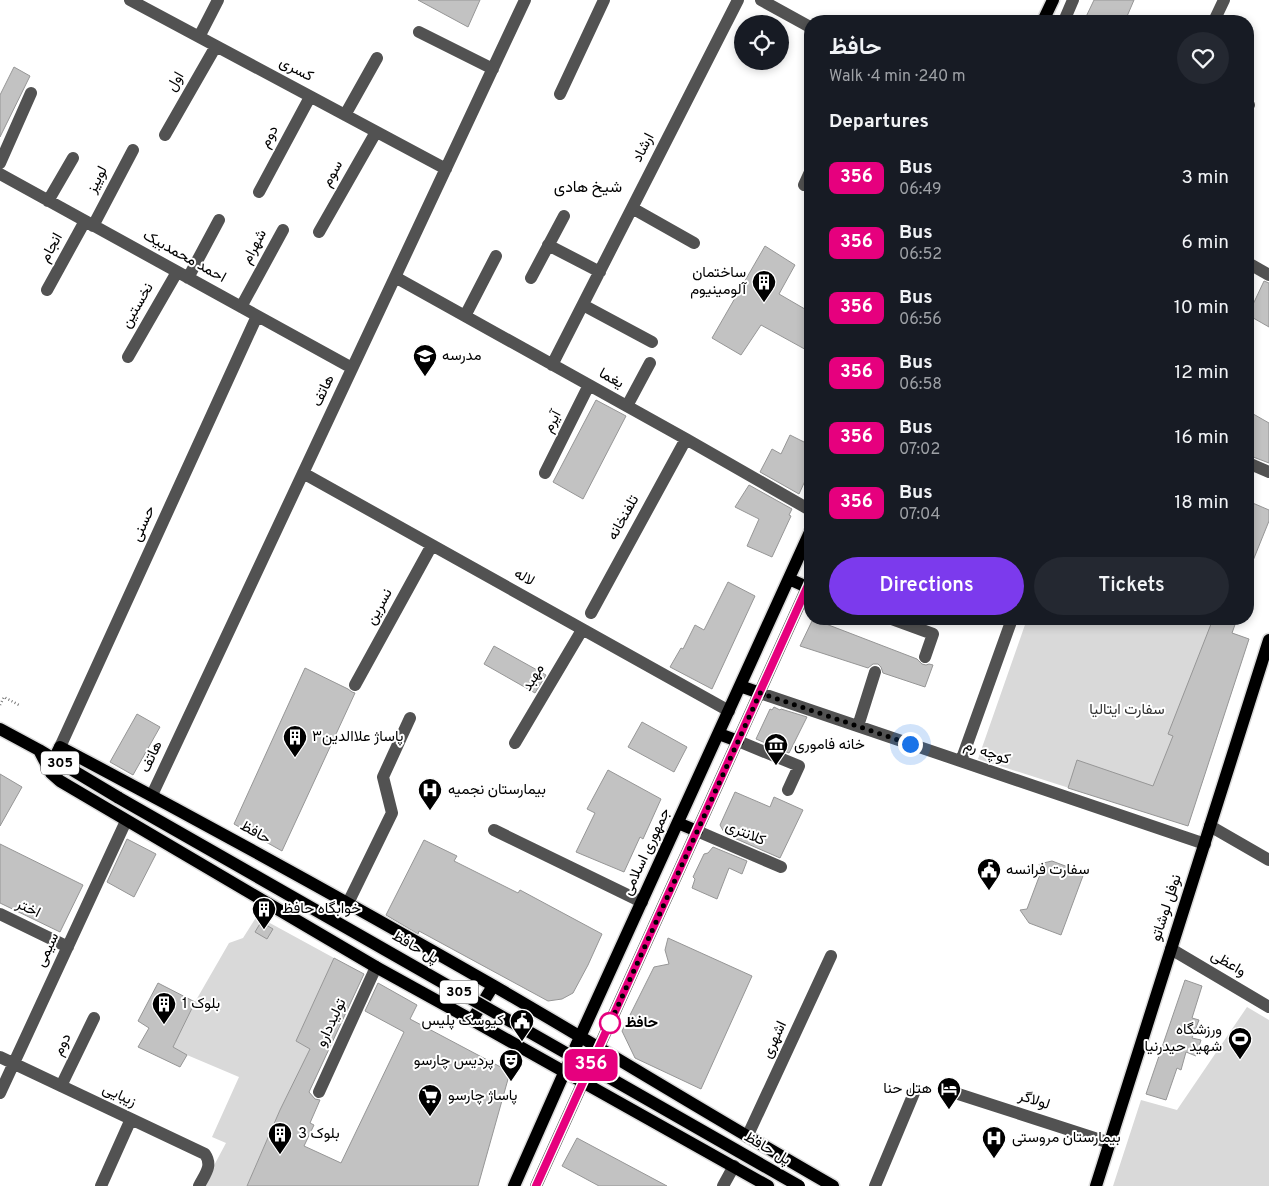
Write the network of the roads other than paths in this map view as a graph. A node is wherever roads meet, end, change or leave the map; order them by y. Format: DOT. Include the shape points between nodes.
graph roads {
  1 [pos="130,0"];
  2 [pos="218,0"];
  3 [pos="525,0"];
  4 [pos="604,0"];
  5 [pos="738,0"];
  6 [pos="761,0"];
  7 [pos="1053,0"];
  8 [pos="1073,0"];
  9 [pos="1224,0"];
  10 [pos="1047,15"];
  11 [pos="1067,15"];
  12 [pos="1217,15"];
  13 [pos="804,24"];
  14 [pos="419,32"];
  15 [pos="199,37"];
  16 [pos="216,46"];
  17 [pos="377,58"];
  18 [pos="493,69"];
  19 [pos="31,93"];
  20 [pos="560,94"];
  21 [pos="310,97"];
  22 [pos="345,115"];
  23 [pos="376,132"];
  24 [pos="165,135"];
  25 [pos="132,150"];
  26 [pos="73,158"];
  27 [pos="0,163"];
  28 [pos="446,169"];
  29 [pos="0,174"];
  30 [pos="259,192"];
  31 [pos="48,201"];
  32 [pos="632,208"];
  33 [pos="564,216"];
  34 [pos="219,220"];
  35 [pos="89,224"];
  36 [pos="283,230"];
  37 [pos="319,232"];
  38 [pos="694,243"];
  39 [pos="548,245"];
  40 [pos="496,256"];
  41 [pos="1254,266"];
  42 [pos="600,272"];
  43 [pos="183,275"];
  44 [pos="1269,275"];
  45 [pos="395,277"];
  46 [pos="531,278"];
  47 [pos="47,290"];
  48 [pos="583,305"];
  49 [pos="241,307"];
  50 [pos="256,316"];
  51 [pos="464,316"];
  52 [pos="652,342"];
  53 [pos="128,357"];
  54 [pos="650,363"];
  55 [pos="552,365"];
  56 [pos="352,368"];
  57 [pos="589,385"];
  58 [pos="627,406"];
  59 [pos="686,439"];
  60 [pos="1254,466"];
  61 [pos="303,472"];
  62 [pos="1269,472"];
  63 [pos="545,473"];
  64 [pos="804,507"];
  65 [pos="432,545"];
  66 [pos="804,545"];
  67 [pos="789,579"];
  68 [pos="804,584"];
  69 [pos="804,596"];
  70 [pos="591,613"];
  71 [pos="908,625"];
  72 [pos="1010,625"];
  73 [pos="582,630"];
  74 [pos="1269,640"];
  75 [pos="925,657"];
  76 [pos="875,672"];
  77 [pos="355,685"];
  78 [pos="740,686"];
  79 [pos="760,693"];
  80 [pos="729,711"];
  81 [pos="410,718"];
  82 [pos="858,726"];
  83 [pos="0,729"];
  84 [pos="718,734"];
  85 [pos="738,741"];
  86 [pos="515,743"];
  87 [pos="60,747"];
  88 [pos="39,750"];
  89 [pos="54,759"];
  90 [pos="961,761"];
  91 [pos="788,790"];
  92 [pos="152,795"];
  93 [pos="126,821"];
  94 [pos="678,823"];
  95 [pos="1210,826"];
  96 [pos="494,830"];
  97 [pos="697,831"];
  98 [pos="1205,844"];
  99 [pos="1269,860"];
  100 [pos="780,867"];
  101 [pos="642,902"];
  102 [pos="348,903"];
  103 [pos="0,914"];
  104 [pos="68,947"];
  105 [pos="1171,949"];
  106 [pos="831,956"];
  107 [pos="376,968"];
  108 [pos="493,986"];
  109 [pos="1269,1006"];
  110 [pos="94,1018"];
  111 [pos="472,1020"];
  112 [pos="580,1037"];
  113 [pos="599,1048"];
  114 [pos="0,1057"];
  115 [pos="14,1064"];
  116 [pos="564,1072"];
  117 [pos="583,1082"];
  118 [pos="61,1086"];
  119 [pos="949,1091"];
  120 [pos="318,1092"];
  121 [pos="0,1093"];
  122 [pos="914,1093"];
  123 [pos="130,1119"];
  124 [pos="747,1137"];
  125 [pos="1110,1143"];
  126 [pos="734,1166"];
  127 [pos="520,1173"];
  128 [pos="539,1185"];
  129 [pos="101,1186"];
  130 [pos="198,1186"];
  131 [pos="514,1186"];
  132 [pos="723,1186"];
  133 [pos="768,1186"];
  134 [pos="800,1186"];
  135 [pos="833,1186"];
  136 [pos="875,1186"];
  137 [pos="1096,1186"];
  1 -- 15 [label="street, کسری"];
  2 -- 15 [label="street"];
  3 -- 18 [label="street, هاتف"];
  4 -- 20 [label="street"];
  5 -- 32 [label="street, ارشاد"];
  6 -- 13 [label="street"];
  7 -- 10 [label="main road"];
  8 -- 11 [label="street"];
  9 -- 12 [label="street"];
  14 -- 18 [label="street"];
  15 -- 16 [label="street, کسری"];
  16 -- 21 [label="street, کسری"];
  16 -- 24 [label="street, اول"];
  17 -- 22 [label="street"];
  18 -- 28 [label="street, هاتف"];
  19 -- 27 [label="street"];
  21 -- 22 [label="street, کسری"];
  21 -- 30 [label="street, دوم"];
  22 -- 23 [label="street, کسری"];
  23 -- 28 [label="street, کسری"];
  23 -- 37 [label="street, سوم"];
  25 -- 35 [label="street, لوییز"];
  26 -- 31 [label="street"];
  28 -- 45 [label="street, هاتف"];
  29 -- 31 [label="street, احمد محمدبیک"];
  31 -- 35 [label="street, احمد محمدبیک"];
  32 -- 38 [label="street"];
  32 -- 42 [label="street, ارشاد"];
  33 -- 39 [label="street"];
  34 -- 43 [label="street, نخستین"];
  35 -- 43 [label="street, احمد محمدبیک"];
  35 -- 47 [label="street, انجام"];
  36 -- 49 [label="street, شهرام"];
  39 -- 42 [label="street"];
  39 -- 46 [label="street"];
  40 -- 51 [label="street"];
  41 -- 44 [label="street"];
  42 -- 48 [label="street, ارشاد"];
  43 -- 49 [label="street, احمد محمدبیک"];
  43 -- 53 [label="street, نخستین"];
  45 -- 51 [label="street, یغما"];
  45 -- 56 [label="street, هاتف"];
  48 -- 52 [label="street"];
  48 -- 55 [label="street, ارشاد"];
  49 -- 50 [label="street, احمد محمدبیک"];
  50 -- 56 [label="street, احمد محمدبیک"];
  50 -- 87 [label="street, حسنی"];
  51 -- 55 [label="street, یغما"];
  54 -- 58 [label="street"];
  55 -- 57 [label="street, یغما"];
  56 -- 61 [label="street, هاتف"];
  57 -- 58 [label="street, یغما"];
  57 -- 63 [label="street, آیرم"];
  58 -- 59 [label="street, یغما"];
  59 -- 64 [label="street, یغما"];
  59 -- 70 [label="street, تلفنخانه"];
  60 -- 62 [label="street"];
  61 -- 65 [label="street, لاله"];
  61 -- 92 [label="street, هاتف"];
  65 -- 73 [label="street, لاله"];
  65 -- 77 [label="street, نسرین"];
  66 -- 67 [label="main road, جمهوری اسلامی"];
  67 -- 68 [label="main road"];
  67 -- 78 [label="main road, جمهوری اسلامی"];
  69 -- 79 [label="street"];
  71 -- 75 [label="street" via="933,634"];
  72 -- 90 [label="street"];
  73 -- 80 [label="street, لاله"];
  73 -- 86 [label="street, مهبد"];
  74 -- 95 [label="main road, نوفل لوشاتو"];
  76 -- 82 [label="street"];
  78 -- 79 [label="main road"];
  78 -- 80 [label="main road, جمهوری اسلامی"];
  79 -- 82 [label="street, کوچه رم"];
  79 -- 85 [label="street"];
  80 -- 84 [label="main road, جمهوری اسلامی"];
  81 -- 102 [label="street" via="383,777 392,813"];
  82 -- 90 [label="street, کوچه رم"];
  83 -- 88 [label="main road, 305"];
  84 -- 85 [label="main road"];
  84 -- 94 [label="main road, جمهوری اسلامی"];
  85 -- 91 [label="street" via="799,766"];
  85 -- 97 [label="street"];
  87 -- 89 [label="main road"];
  87 -- 92 [label="main road, حافظ"];
  88 -- 89 [label="main road, 305"];
  88 -- 93 [label="main road" via="51,773 60,781"];
  89 -- 134 [label="main road, پل حافظ / 305, bridge"];
  90 -- 98 [label="street, کوچه رم"];
  92 -- 102 [label="main road, حافظ"];
  93 -- 104 [label="street, سیمی"];
  93 -- 107 [label="main road"];
  94 -- 97 [label="main road"];
  94 -- 101 [label="main road, جمهوری اسلامی"];
  95 -- 98 [label="main road, نوفل لوشاتو"];
  95 -- 99 [label="street"];
  96 -- 101 [label="street"];
  97 -- 100 [label="street, کلانتری"];
  97 -- 113 [label="street"];
  98 -- 105 [label="main road, نوفل لوشاتو"];
  101 -- 112 [label="main road, جمهوری اسلامی"];
  102 -- 108 [label="main road, حافظ"];
  103 -- 104 [label="street, اختر"];
  104 -- 115 [label="street, سیمی"];
  105 -- 109 [label="street, واعظی"];
  105 -- 125 [label="main road, نوفل لوشاتو"];
  106 -- 124 [label="street, اشهری"];
  107 -- 111 [label="main road"];
  107 -- 120 [label="street, تولیددارو"];
  108 -- 111 [label="main road"];
  108 -- 112 [label="main road, حافظ"];
  110 -- 118 [label="street, دوم"];
  111 -- 116 [label="main road"];
  112 -- 113 [label="main road, حافظ"];
  112 -- 116 [label="main road, جمهوری اسلامی"];
  113 -- 117 [label="street"];
  113 -- 124 [label="main road, حافظ"];
  114 -- 115 [label="street, زیبایی"];
  115 -- 118 [label="street, زیبایی"];
  115 -- 121 [label="street, سیمی"];
  116 -- 117 [label="main road"];
  116 -- 127 [label="main road, جمهوری اسلامی"];
  117 -- 126 [label="main road"];
  117 -- 128 [label="street"];
  118 -- 123 [label="street, زیبایی"];
  119 -- 125 [label="street, لولاگر"];
  122 -- 136 [label="street"];
  123 -- 129 [label="street"];
  123 -- 130 [label="street, زیبایی" via="205,1154 209,1166"];
  124 -- 135 [label="main road, حافظ"];
  125 -- 137 [label="main road, نوفل لوشاتو"];
  126 -- 132 [label="street"];
  126 -- 133 [label="main road"];
  127 -- 128 [label="street"];
  127 -- 131 [label="main road, جمهوری اسلامی"];
}
